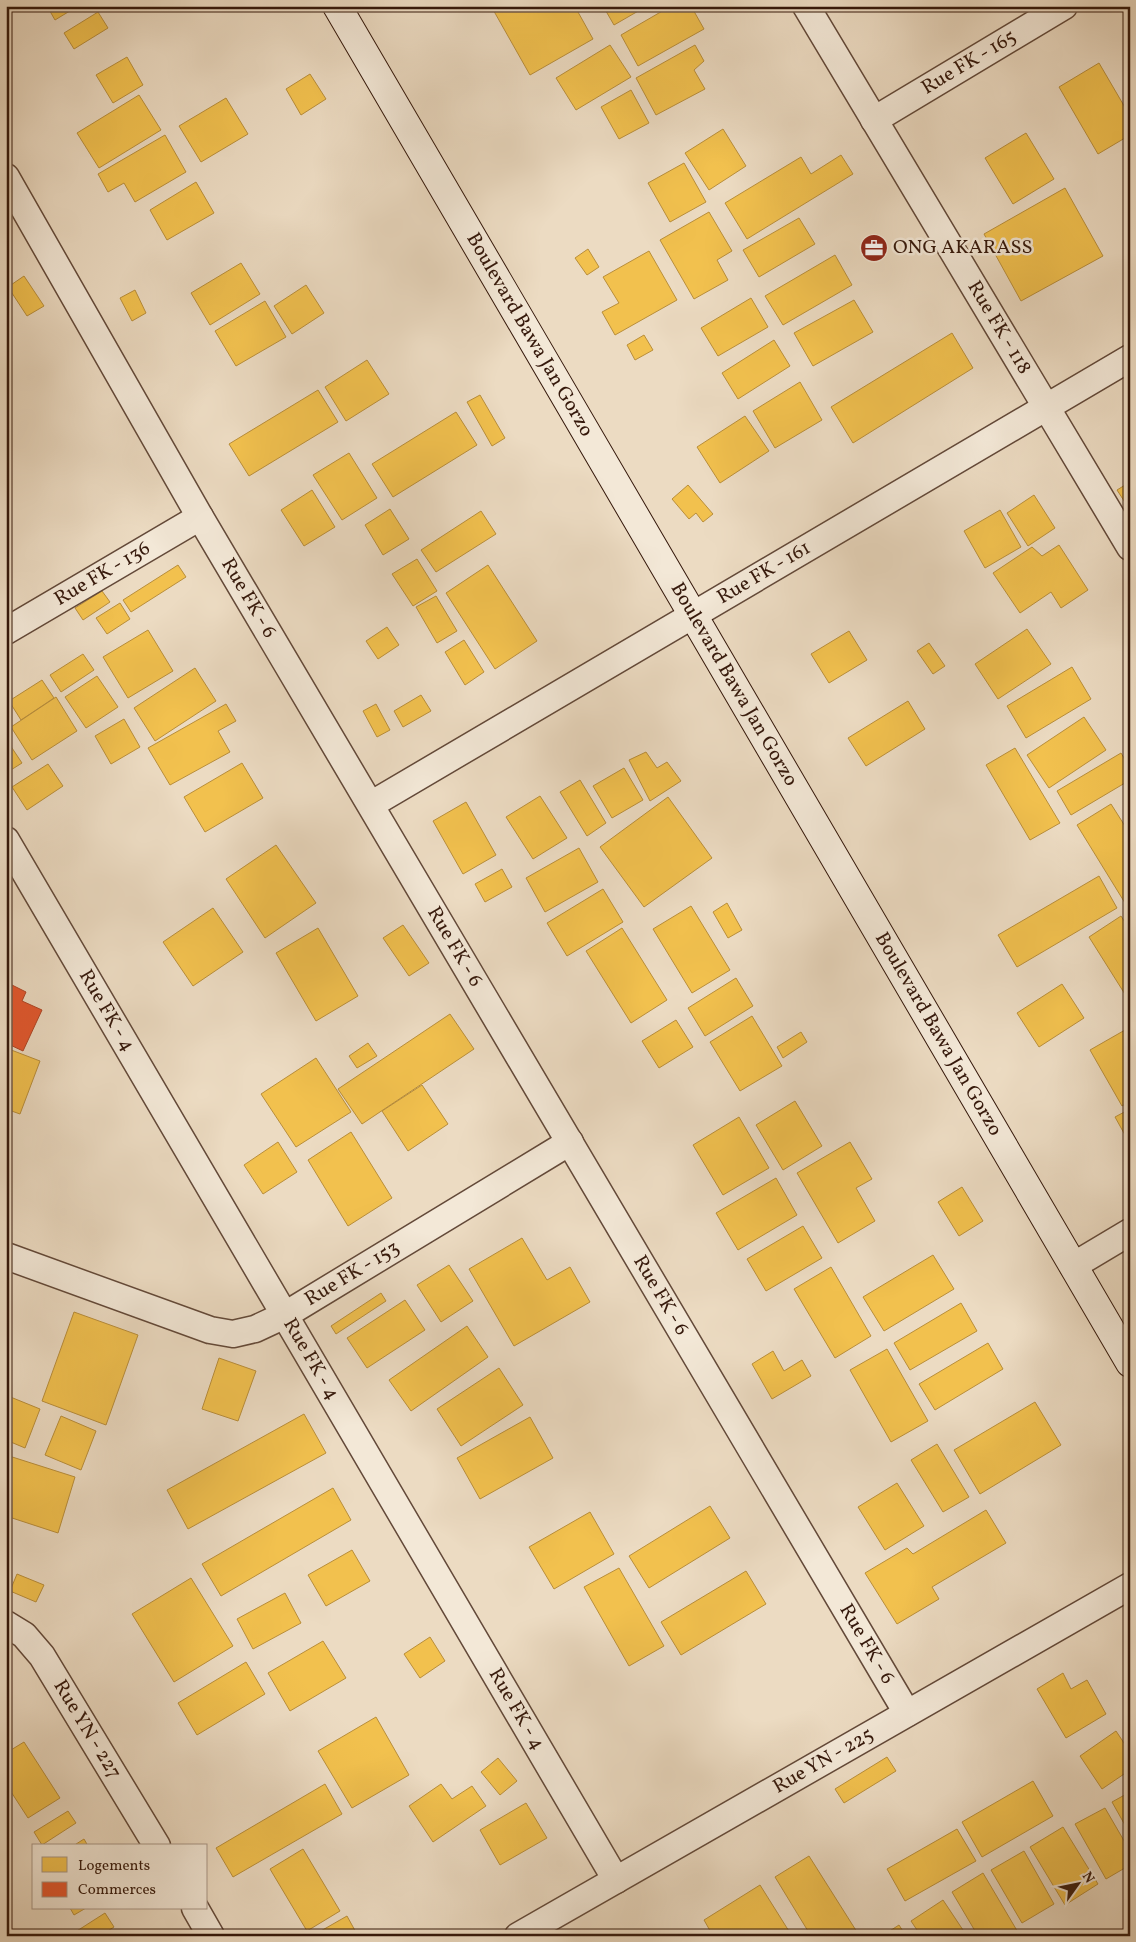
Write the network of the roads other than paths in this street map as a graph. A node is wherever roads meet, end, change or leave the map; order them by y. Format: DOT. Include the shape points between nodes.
graph roads {
  1 [pos="337,6"];
  2 [pos="806,6"];
  3 [pos="1064,6"];
  4 [pos="874,120"];
  5 [pos="6,177"];
  6 [pos="1130,358"];
  7 [pos="1046,407"];
  8 [pos="200,517"];
  9 [pos="1130,547"];
  10 [pos="693,615"];
  11 [pos="6,631"];
  12 [pos="372,804"];
  13 [pos="6,840"];
  14 [pos="570,1142"];
  15 [pos="1130,1232"];
  16 [pos="6,1256"];
  17 [pos="1073,1266"];
  18 [pos="285,1315"];
  19 [pos="1130,1363"];
  20 [pos="1130,1586"];
  21 [pos="6,1624"];
  22 [pos="908,1713"];
  23 [pos="156,1844"];
  24 [pos="616,1880"];
  25 [pos="196,1910"];
  26 [pos="211,1936"];
  27 [pos="518,1936"];
  1 -- 10 [label="main road, Boulevard Bawa Jan Gorzo"];
  2 -- 4 [label="street, Rue FK - 118"];
  3 -- 4 [label="street, Rue FK - 165"];
  4 -- 7 [label="street, Rue FK - 118"];
  5 -- 8 [label="street, Rue FK - 6"];
  6 -- 7 [label="street, Rue FK - 161"];
  7 -- 9 [label="street, Rue FK - 118"];
  7 -- 10 [label="street, Rue FK - 161"];
  8 -- 11 [label="street, Rue FK - 136"];
  8 -- 12 [label="street, Rue FK - 6"];
  10 -- 12 [label="street, Rue FK - 161"];
  10 -- 17 [label="main road, Boulevard Bawa Jan Gorzo"];
  12 -- 14 [label="street, Rue FK - 6"];
  13 -- 18 [label="street, Rue FK - 4"];
  14 -- 18 [label="street, Rue FK - 153"];
  14 -- 22 [label="street, Rue FK - 6"];
  15 -- 17 [label="street"];
  16 -- 18 [label="street, Rue FK - 153" via="210,1330 233,1334 255,1329"];
  17 -- 19 [label="main road, Boulevard Bawa Jan Gorzo"];
  18 -- 24 [label="street, Rue FK - 4"];
  20 -- 22 [label="street, Rue YN - 225"];
  21 -- 23 [label="street, Rue YN - 227" via="24,1634 42,1656"];
  22 -- 24 [label="street, Rue YN - 225"];
  24 -- 27 [label="street, Rue YN - 225"];
  25 -- 26 [label="street"];
}
